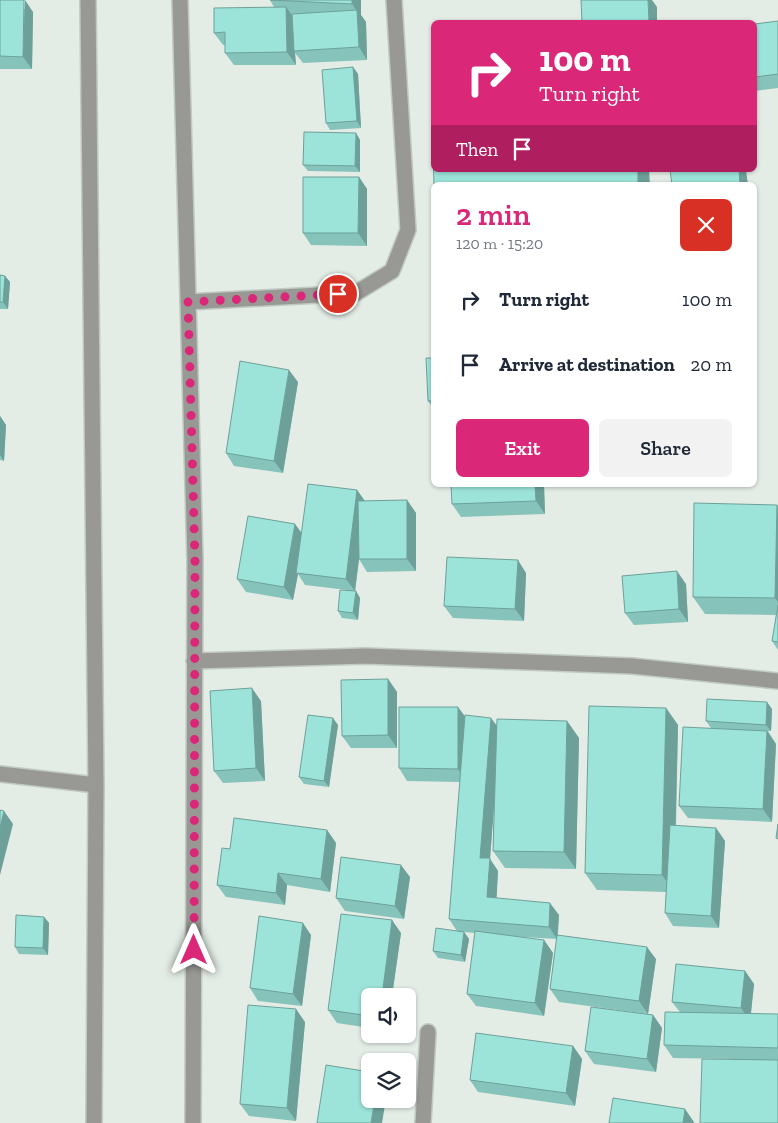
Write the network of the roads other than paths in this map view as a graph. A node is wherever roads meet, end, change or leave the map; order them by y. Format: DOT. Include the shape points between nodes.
graph roads {
  1 [pos="88,0"];
  2 [pos="180,0"];
  3 [pos="394,0"];
  4 [pos="188,302"];
  5 [pos="194,661"];
  6 [pos="778,681"];
  7 [pos="0,774"];
  8 [pos="96,785"];
  9 [pos="428,1032"];
  10 [pos="94,1123"];
  11 [pos="193,1123"];
  12 [pos="423,1123"];
  1 -- 8 [label="street"];
  2 -- 4 [label="street"];
  3 -- 4 [label="street" via="408,230 392,271 356,293"];
  4 -- 5 [label="street" via="195,560"];
  5 -- 6 [label="street" via="386,657 632,666"];
  5 -- 11 [label="street"];
  7 -- 8 [label="street"];
  8 -- 10 [label="street"];
  9 -- 12 [label="street"];
}
